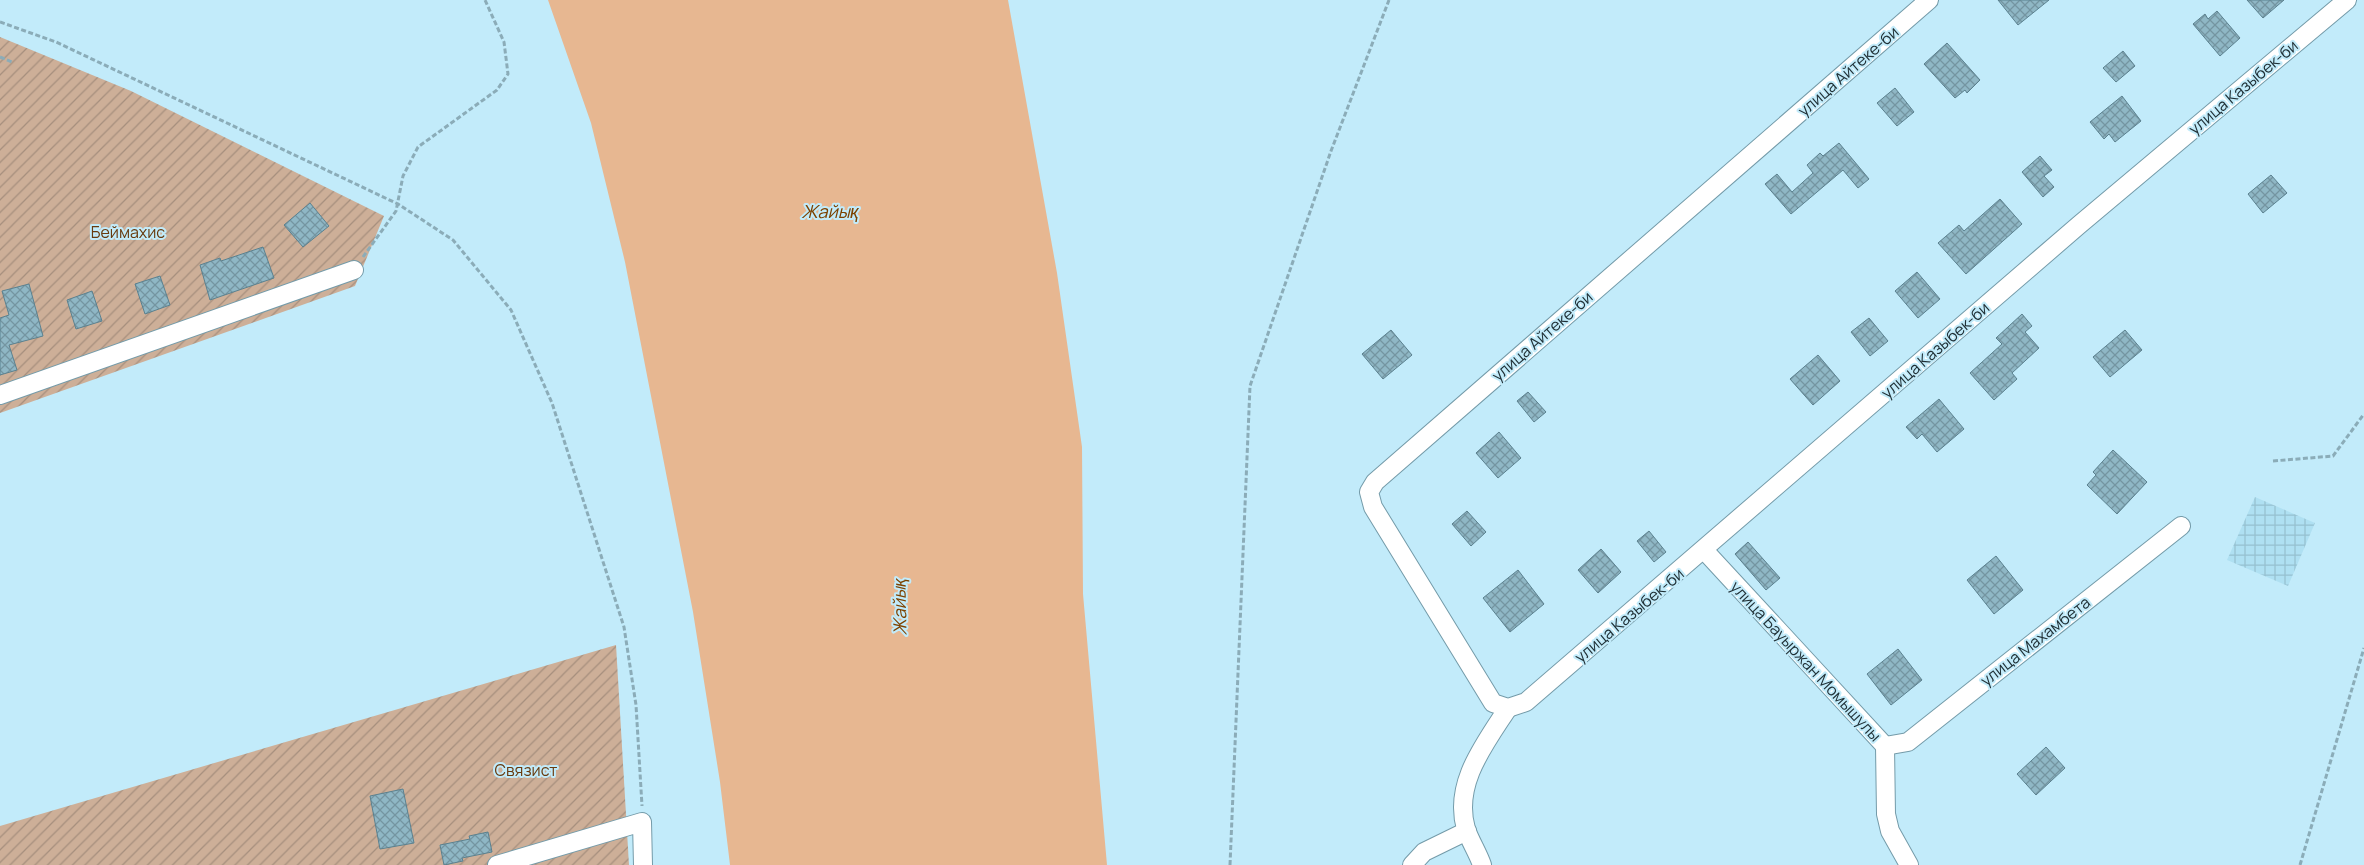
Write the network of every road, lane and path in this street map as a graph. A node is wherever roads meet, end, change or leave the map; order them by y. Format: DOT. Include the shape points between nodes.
graph roads {
  1 [pos="485,0"];
  2 [pos="1389,0"];
  3 [pos="1929,0"];
  4 [pos="2347,0"];
  5 [pos="0,22"];
  6 [pos="0,57"];
  7 [pos="12,62"];
  8 [pos="398,204"];
  9 [pos="354,270"];
  10 [pos="0,394"];
  11 [pos="2364,414"];
  12 [pos="2273,461"];
  13 [pos="2181,526"];
  14 [pos="1704,550"];
  15 [pos="2364,648"];
  16 [pos="1508,708"];
  17 [pos="1885,746"];
  18 [pos="642,822"];
  19 [pos="1467,831"];
  20 [pos="497,865"];
  21 [pos="643,865"];
  22 [pos="1230,865"];
  23 [pos="1412,865"];
  24 [pos="1482,865"];
  25 [pos="1909,865"];
  26 [pos="2300,865"];
  1 -- 8 [label="path" via="504,42 508,74 497,90 418,147 402,176"];
  2 -- 22 [label="path" via="1331,151 1250,386"];
  3 -- 16 [label="street, улица Айтеке-би" via="1375,482 1369,492 1373,507 1493,703"];
  4 -- 14 [label="street, улица Казыбек-би" via="2079,224"];
  5 -- 8 [label="path" via="56,42"];
  6 -- 7 [label="path"];
  8 -- 9 [label="path"];
  8 -- 18 [label="path" via="453,240 511,310 552,403 624,627 636,705"];
  9 -- 10 [label="street"];
  11 -- 12 [label="path" via="2333,456"];
  13 -- 17 [label="street, улица Махамбета" via="1908,742"];
  14 -- 16 [label="street, улица Казыбек-би" via="1526,702"];
  14 -- 17 [label="street, улица Бауыржан Момышулы"];
  15 -- 26 [label="path"];
  16 -- 19 [label="street" via="1465,782 1462,808"];
  17 -- 25 [label="street, улица Бауыржан Момышулы" via="1886,814 1890,831"];
  18 -- 20 [label="street"];
  18 -- 21 [label="street"];
  19 -- 23 [label="street" via="1424,852"];
  19 -- 24 [label="street"];
}
